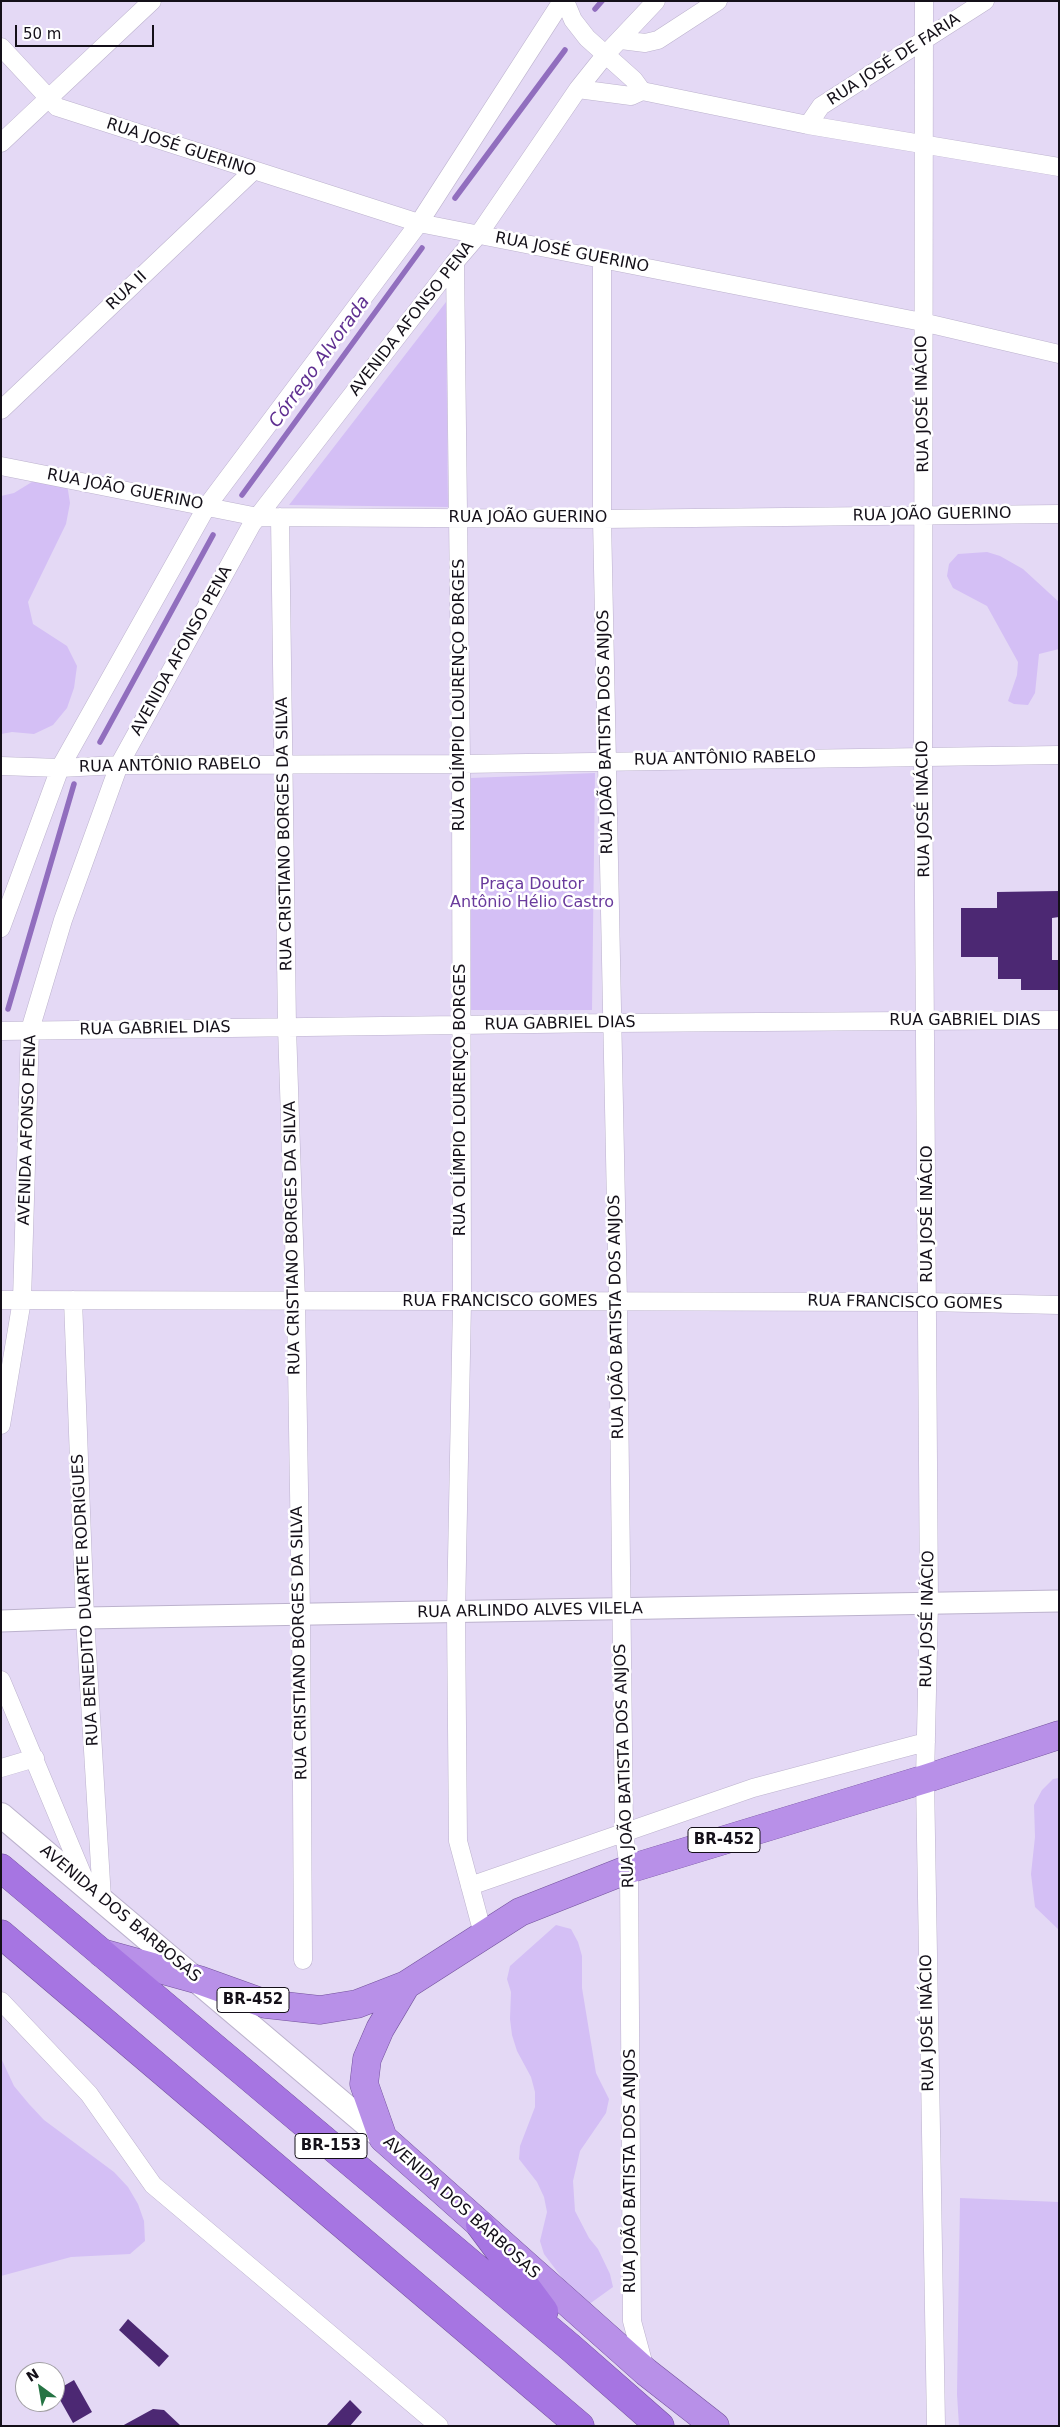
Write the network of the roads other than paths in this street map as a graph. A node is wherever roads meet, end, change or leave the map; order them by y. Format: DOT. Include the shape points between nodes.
graph roads {
  1 [pos="152,1"];
  2 [pos="564,1"];
  3 [pos="656,1"];
  4 [pos="718,1"];
  5 [pos="924,1"];
  6 [pos="985,1"];
  7 [pos="621,40"];
  8 [pos="925,40"];
  9 [pos="1,47"];
  10 [pos="606,54"];
  11 [pos="578,89"];
  12 [pos="642,91"];
  13 [pos="49,98"];
  14 [pos="808,125"];
  15 [pos="1,144"];
  16 [pos="926,146"];
  17 [pos="1059,167"];
  18 [pos="253,171"];
  19 [pos="419,223"];
  20 [pos="479,234"];
  21 [pos="602,259"];
  22 [pos="455,262"];
  23 [pos="922,322"];
  24 [pos="1059,354"];
  25 [pos="1,410"];
  26 [pos="1,466"];
  27 [pos="207,506"];
  28 [pos="1059,514"];
  29 [pos="924,516"];
  30 [pos="258,517"];
  31 [pos="280,517"];
  32 [pos="459,518"];
  33 [pos="602,519"];
  34 [pos="1059,755"];
  35 [pos="923,756"];
  36 [pos="608,760"];
  37 [pos="461,764"];
  38 [pos="119,765"];
  39 [pos="285,765"];
  40 [pos="3,767"];
  41 [pos="60,768"];
  42 [pos="1,928"];
  43 [pos="1059,1020"];
  44 [pos="927,1021"];
  45 [pos="611,1022"];
  46 [pos="461,1025"];
  47 [pos="287,1027"];
  48 [pos="30,1030"];
  49 [pos="1,1031"];
  50 [pos="1,1300"];
  51 [pos="22,1300"];
  52 [pos="73,1300"];
  53 [pos="296,1301"];
  54 [pos="462,1302"];
  55 [pos="618,1302"];
  56 [pos="928,1302"];
  57 [pos="1059,1305"];
  58 [pos="1,1425"];
  59 [pos="1059,1601"];
  60 [pos="930,1603"];
  61 [pos="621,1609"];
  62 [pos="456,1613"];
  63 [pos="301,1614"];
  64 [pos="85,1618"];
  65 [pos="1,1621"];
  66 [pos="1,1680"];
  67 [pos="1059,1734"];
  68 [pos="926,1742"];
  69 [pos="34,1758"];
  70 [pos="1,1768"];
  71 [pos="925,1779"];
  72 [pos="1,1815"];
  73 [pos="624,1833"];
  74 [pos="1,1868"];
  75 [pos="629,1869"];
  76 [pos="470,1886"];
  77 [pos="95,1894"];
  78 [pos="1,1934"];
  79 [pos="482,1934"];
  80 [pos="102,1953"];
  81 [pos="302,1960"];
  82 [pos="199,1980"];
  83 [pos="406,1985"];
  84 [pos="1,2001"];
  85 [pos="383,2138"];
  86 [pos="480,2225"];
  87 [pos="570,2347"];
  88 [pos="646,2372"];
  89 [pos="439,2426"];
  90 [pos="580,2426"];
  91 [pos="660,2426"];
  92 [pos="715,2426"];
  93 [pos="936,2426"];
  1 -- 13 [label="street"];
  2 -- 10 [label="street" via="579,29"];
  2 -- 19 [label="street"];
  3 -- 7 [label="street, AVENIDA AFONSO PENA"];
  4 -- 7 [label="street" via="658,40 644,43"];
  5 -- 8 [label="street, RUA JOSÉ INÁCIO"];
  6 -- 8 [label="street, RUA JOSÉ DE FARIA"];
  7 -- 10 [label="street, AVENIDA AFONSO PENA"];
  8 -- 14 [label="street, RUA JOSÉ DE FARIA" via="821,106"];
  8 -- 16 [label="street, RUA JOSÉ INÁCIO"];
  9 -- 13 [label="street, RUA JOSÉ GUERINO"];
  10 -- 11 [label="street, AVENIDA AFONSO PENA"];
  10 -- 12 [label="street"];
  11 -- 12 [label="street" via="631,96"];
  11 -- 20 [label="street, AVENIDA AFONSO PENA"];
  12 -- 14 [label="street"];
  13 -- 15 [label="street"];
  13 -- 18 [label="street, RUA JOSÉ GUERINO" via="57,107"];
  14 -- 16 [label="street"];
  16 -- 17 [label="street"];
  16 -- 23 [label="street, RUA JOSÉ INÁCIO"];
  18 -- 19 [label="street, RUA JOSÉ GUERINO"];
  18 -- 25 [label="street, RUA II"];
  19 -- 20 [label="street, RUA JOSÉ GUERINO"];
  19 -- 27 [label="street"];
  20 -- 21 [label="street, RUA JOSÉ GUERINO"];
  20 -- 22 [label="street, AVENIDA AFONSO PENA"];
  21 -- 23 [label="street, RUA JOSÉ GUERINO"];
  21 -- 33 [label="street, RUA JOÃO BATISTA DOS ANJOS"];
  22 -- 30 [label="street, AVENIDA AFONSO PENA"];
  22 -- 32 [label="street, RUA OLÍMPIO LOURENÇO BORGES"];
  23 -- 24 [label="street, RUA JOSÉ GUERINO"];
  23 -- 29 [label="street, RUA JOSÉ INÁCIO"];
  26 -- 27 [label="street, RUA JOÃO GUERINO"];
  27 -- 30 [label="street, RUA JOÃO GUERINO"];
  27 -- 41 [label="street"];
  28 -- 29 [label="street, RUA JOÃO GUERINO"];
  29 -- 33 [label="street, RUA JOÃO GUERINO"];
  29 -- 35 [label="street, RUA JOSÉ INÁCIO"];
  30 -- 31 [label="street, RUA JOÃO GUERINO"];
  30 -- 38 [label="street, AVENIDA AFONSO PENA"];
  31 -- 32 [label="street, RUA JOÃO GUERINO"];
  31 -- 39 [label="street, RUA CRISTIANO BORGES DA SILVA"];
  32 -- 33 [label="street, RUA JOÃO GUERINO"];
  32 -- 37 [label="street, RUA OLÍMPIO LOURENÇO BORGES"];
  33 -- 36 [label="street, RUA JOÃO BATISTA DOS ANJOS"];
  34 -- 35 [label="street, RUA ANTÔNIO RABELO"];
  35 -- 36 [label="street, RUA ANTÔNIO RABELO"];
  35 -- 44 [label="street, RUA JOSÉ INÁCIO"];
  36 -- 37 [label="street, RUA ANTÔNIO RABELO"];
  36 -- 45 [label="street, RUA JOÃO BATISTA DOS ANJOS"];
  37 -- 39 [label="street, RUA ANTÔNIO RABELO"];
  37 -- 46 [label="street, RUA OLÍMPIO LOURENÇO BORGES"];
  38 -- 39 [label="street, RUA ANTÔNIO RABELO"];
  38 -- 41 [label="street, RUA ANTÔNIO RABELO"];
  38 -- 48 [label="street, AVENIDA AFONSO PENA" via="63,920"];
  39 -- 47 [label="street, RUA CRISTIANO BORGES DA SILVA"];
  40 -- 41 [label="street, RUA ANTÔNIO RABELO"];
  41 -- 42 [label="street"];
  43 -- 44 [label="street, RUA GABRIEL DIAS"];
  44 -- 45 [label="street, RUA GABRIEL DIAS"];
  44 -- 56 [label="street, RUA JOSÉ INÁCIO"];
  45 -- 46 [label="street, RUA GABRIEL DIAS"];
  45 -- 55 [label="street, RUA JOÃO BATISTA DOS ANJOS"];
  46 -- 47 [label="street, RUA GABRIEL DIAS"];
  46 -- 54 [label="street, RUA OLÍMPIO LOURENÇO BORGES"];
  47 -- 48 [label="street, RUA GABRIEL DIAS"];
  47 -- 53 [label="street, RUA CRISTIANO BORGES DA SILVA"];
  48 -- 49 [label="street, RUA GABRIEL DIAS"];
  48 -- 51 [label="street, AVENIDA AFONSO PENA"];
  50 -- 51 [label="street, RUA FRANCISCO GOMES"];
  51 -- 52 [label="street, RUA FRANCISCO GOMES"];
  51 -- 58 [label="street, AVENIDA AFONSO PENA"];
  52 -- 53 [label="street, RUA FRANCISCO GOMES"];
  52 -- 64 [label="street, RUA BENEDITO DUARTE RODRIGUES"];
  53 -- 54 [label="street, RUA FRANCISCO GOMES"];
  53 -- 63 [label="street, RUA CRISTIANO BORGES DA SILVA"];
  54 -- 55 [label="street, RUA FRANCISCO GOMES"];
  54 -- 62 [label="street, RUA OLÍMPIO LOURENÇO BORGES"];
  55 -- 56 [label="street, RUA FRANCISCO GOMES"];
  55 -- 61 [label="street, RUA JOÃO BATISTA DOS ANJOS"];
  56 -- 57 [label="street, RUA FRANCISCO GOMES"];
  56 -- 60 [label="street, RUA JOSÉ INÁCIO"];
  59 -- 60 [label="street, RUA ARLINDO ALVES VILELA"];
  60 -- 61 [label="street, RUA ARLINDO ALVES VILELA"];
  60 -- 68 [label="street, RUA JOSÉ INÁCIO"];
  61 -- 62 [label="street, RUA ARLINDO ALVES VILELA"];
  61 -- 73 [label="street, RUA JOÃO BATISTA DOS ANJOS"];
  62 -- 63 [label="street, RUA ARLINDO ALVES VILELA"];
  62 -- 76 [label="street, RUA OLÍMPIO LOURENÇO BORGES" via="458,1841"];
  63 -- 64 [label="street, RUA ARLINDO ALVES VILELA"];
  63 -- 81 [label="street, RUA CRISTIANO BORGES DA SILVA"];
  64 -- 65 [label="street, RUA ARLINDO ALVES VILELA"];
  64 -- 77 [label="street, RUA BENEDITO DUARTE RODRIGUES"];
  66 -- 69 [label="street"];
  67 -- 71 [label="highway, BR-452"];
  68 -- 71 [label="street, RUA JOSÉ INÁCIO"];
  68 -- 73 [label="street" via="753,1788"];
  69 -- 70 [label="street"];
  69 -- 77 [label="street"];
  71 -- 75 [label="highway, BR-452"];
  71 -- 93 [label="street, RUA JOSÉ INÁCIO"];
  72 -- 77 [label="main road, AVENIDA DOS BARBOSAS"];
  73 -- 75 [label="street, RUA JOÃO BATISTA DOS ANJOS"];
  73 -- 76 [label="street"];
  74 -- 80 [label="highway, BR-153"];
  75 -- 79 [label="highway, BR-452" via="520,1912"];
  75 -- 88 [label="street, RUA JOÃO BATISTA DOS ANJOS" via="632,2322"];
  76 -- 79 [label="street, RUA OLÍMPIO LOURENÇO BORGES"];
  77 -- 82 [label="main road, AVENIDA DOS BARBOSAS"];
  78 -- 90 [label="highway, BR-153"];
  79 -- 83 [label="highway, BR-452"];
  80 -- 82 [label="highway, BR-452"];
  80 -- 87 [label="highway, BR-153"];
  82 -- 83 [label="highway, BR-452" via="266,2004 320,2010 357,2004"];
  82 -- 85 [label="main road, AVENIDA DOS BARBOSAS"];
  83 -- 85 [label="highway, BR-452" via="367,2059 364,2084"];
  84 -- 89 [label="street" via="89,2094 153,2185"];
  85 -- 86 [label="highway, AVENIDA DOS BARBOSAS"];
  86 -- 87 [label="highway"];
  86 -- 88 [label="highway, AVENIDA DOS BARBOSAS"];
  87 -- 91 [label="highway, BR-153"];
  88 -- 92 [label="highway, AVENIDA DOS BARBOSAS"];
}
